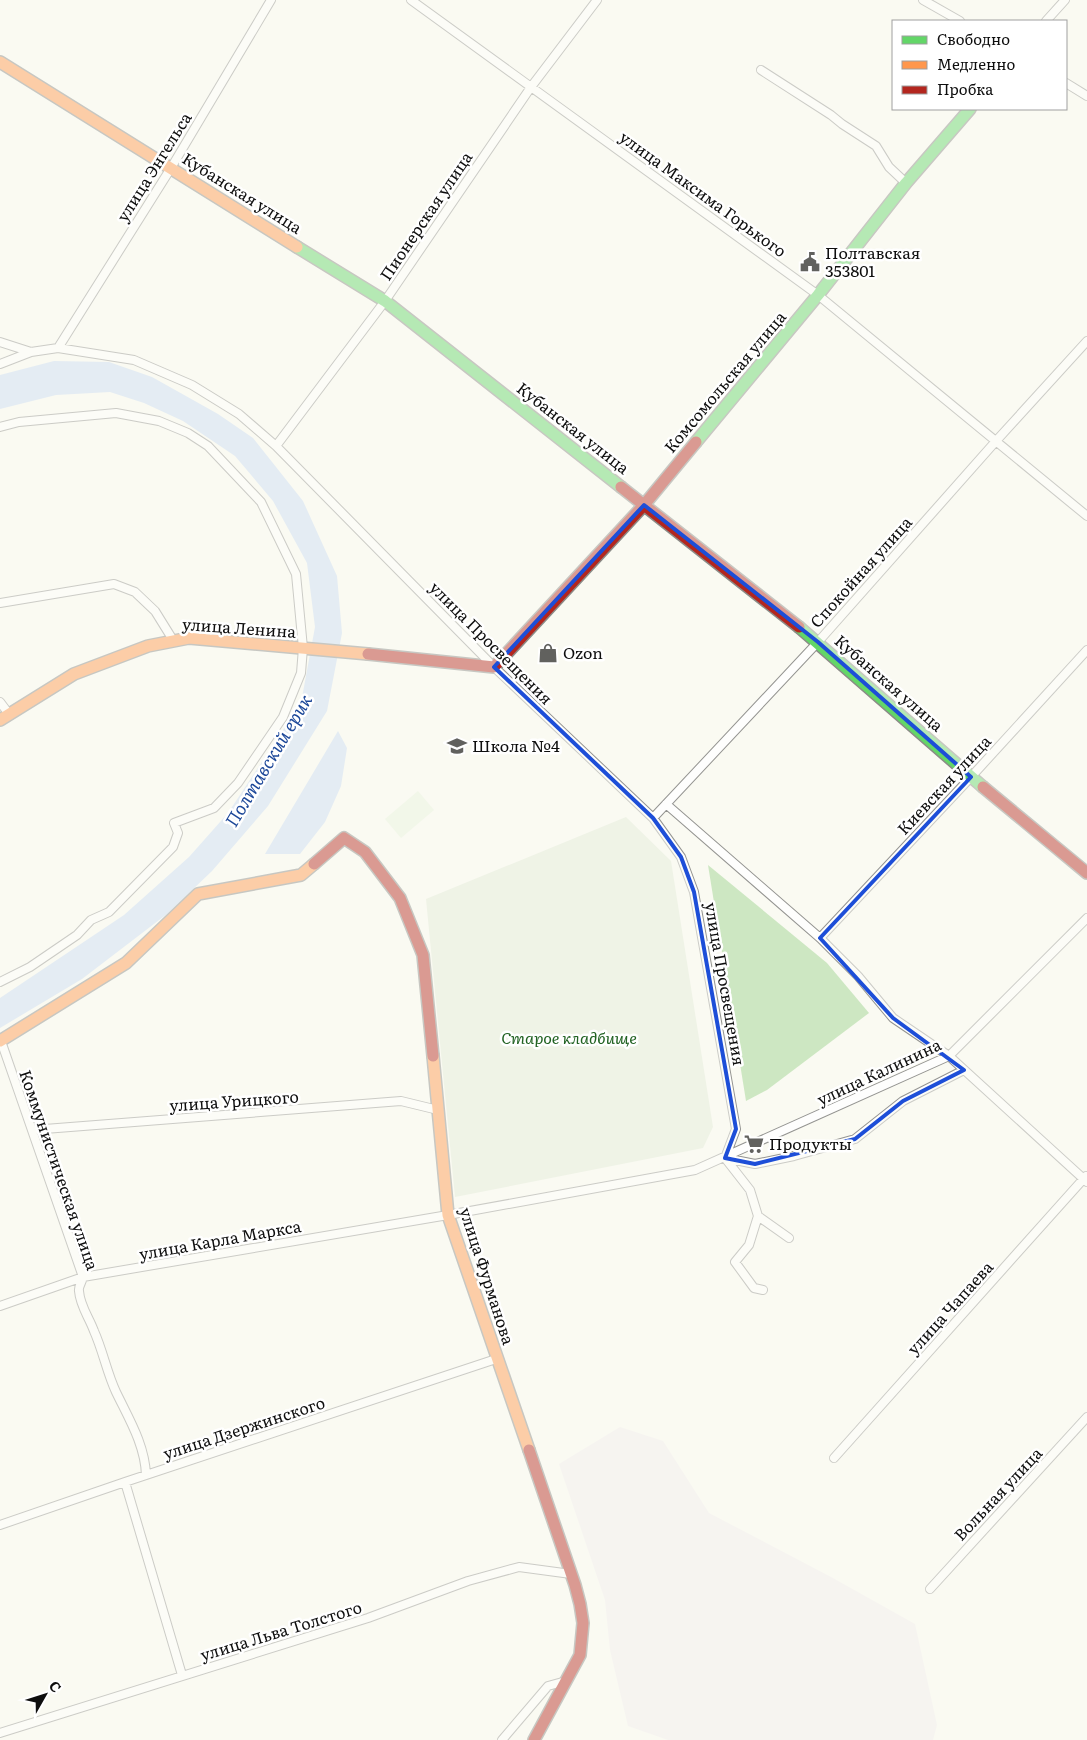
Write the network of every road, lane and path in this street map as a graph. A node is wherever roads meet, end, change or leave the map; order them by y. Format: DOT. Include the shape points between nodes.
graph roads {
  1 [pos="271,0"];
  2 [pos="411,0"];
  3 [pos="597,0"];
  4 [pos="923,0"];
  5 [pos="1065,0"];
  6 [pos="958,20"];
  7 [pos="1047,20"];
  8 [pos="0,62"];
  9 [pos="761,70"];
  10 [pos="1067,84"];
  11 [pos="531,87"];
  12 [pos="1087,96"];
  13 [pos="969,110"];
  14 [pos="171,168"];
  15 [pos="906,183"];
  16 [pos="818,295"];
  17 [pos="385,302"];
  18 [pos="1087,341"];
  19 [pos="0,342"];
  20 [pos="58,348"];
  21 [pos="31,352"];
  22 [pos="0,364"];
  23 [pos="0,427"];
  24 [pos="996,441"];
  25 [pos="276,446"];
  26 [pos="644,505"];
  27 [pos="1087,516"];
  28 [pos="0,603"];
  29 [pos="173,640"];
  30 [pos="818,642"];
  31 [pos="303,648"];
  32 [pos="1087,650"];
  33 [pos="494,667"];
  34 [pos="0,702"];
  35 [pos="5,717"];
  36 [pos="971,777"];
  37 [pos="666,804"];
  38 [pos="653,818"];
  39 [pos="1087,873"];
  40 [pos="1087,918"];
  41 [pos="820,938"];
  42 [pos="0,982"];
  43 [pos="0,1041"];
  44 [pos="949,1056"];
  45 [pos="964,1070"];
  46 [pos="438,1110"];
  47 [pos="32,1130"];
  48 [pos="725,1158"];
  49 [pos="1086,1179"];
  50 [pos="448,1215"];
  51 [pos="758,1216"];
  52 [pos="789,1238"];
  53 [pos="83,1277"];
  54 [pos="763,1290"];
  55 [pos="0,1306"];
  56 [pos="496,1358"];
  57 [pos="1087,1417"];
  58 [pos="834,1458"];
  59 [pos="146,1475"];
  60 [pos="125,1482"];
  61 [pos="0,1525"];
  62 [pos="571,1574"];
  63 [pos="930,1589"];
  64 [pos="182,1675"];
  65 [pos="567,1681"];
  66 [pos="0,1734"];
  67 [pos="502,1740"];
  68 [pos="534,1740"];
  1 -- 14 [label="street, улица Энгельса"];
  2 -- 11 [label="street, улица Максима Горького"];
  3 -- 11 [label="street, Пионерская улица"];
  4 -- 6 [label="street"];
  5 -- 7 [label="street"];
  8 -- 14 [label="street, Кубанская улица"];
  9 -- 15 [label="street" via="876,146 889,167"];
  10 -- 12 [label="street"];
  11 -- 16 [label="street, улица Максима Горького"];
  11 -- 17 [label="street, Пионерская улица"];
  13 -- 15 [label="street, Комсомольская улица"];
  14 -- 17 [label="street, Кубанская улица"];
  14 -- 20 [label="street, улица Энгельса"];
  15 -- 16 [label="street, Комсомольская улица"];
  16 -- 24 [label="street, улица Максима Горького"];
  16 -- 26 [label="street, Комсомольская улица"];
  17 -- 25 [label="street, Пионерская улица"];
  17 -- 26 [label="street, Кубанская улица"];
  18 -- 24 [label="street, Спокойная улица"];
  19 -- 21 [label="street, улица Просвещения"];
  20 -- 21 [label="street, улица Просвещения"];
  20 -- 25 [label="street, улица Просвещения" via="134,360 192,385 239,414"];
  21 -- 22 [label="street"];
  23 -- 31 [label="street" via="19,422 116,413 159,421 188,432 208,446 261,502 296,574"];
  24 -- 27 [label="street, улица Максима Горького"];
  24 -- 30 [label="street, Спокойная улица"];
  25 -- 33 [label="street, улица Просвещения"];
  26 -- 30 [label="street, Кубанская улица"];
  26 -- 33 [label="street, Комсомольская улица"];
  28 -- 29 [label="street" via="114,584 135,592 155,612"];
  29 -- 31 [label="street, улица Ленина" via="189,638"];
  29 -- 35 [label="street, улица Ленина" via="74,674"];
  30 -- 36 [label="street, Кубанская улица"];
  30 -- 37 [label="street, Спокойная улица"];
  31 -- 33 [label="street, улица Ленина"];
  31 -- 42 [label="street" via="301,673 283,717 238,783 214,808 174,822 178,834 173,847 110,912 91,920 77,935 30,967"];
  32 -- 36 [label="street, Киевская улица"];
  33 -- 38 [label="street, улица Просвещения"];
  34 -- 35 [label="street"];
  36 -- 39 [label="street, Кубанская улица"];
  36 -- 41 [label="street, Киевская улица"];
  37 -- 38 [label="street, Спокойная улица"];
  37 -- 41 [label="street"];
  38 -- 48 [label="street, улица Просвещения" via="681,857 694,892 736,1129"];
  40 -- 44 [label="street, улица Калинина"];
  41 -- 44 [label="street" via="893,1018"];
  43 -- 46 [label="street, улица Фурманова" via="126,963 198,894 300,875 344,838 365,852 400,898 423,955"];
  43 -- 47 [label="street, Коммунистическая улица"];
  44 -- 45 [label="street"];
  44 -- 48 [label="street, улица Калинина"];
  45 -- 48 [label="street" via="903,1101 855,1139 754,1164"];
  45 -- 49 [label="street"];
  46 -- 47 [label="street, улица Урицкого" via="401,1101"];
  46 -- 50 [label="street, улица Фурманова"];
  47 -- 53 [label="street, Коммунистическая улица"];
  48 -- 50 [label="street, улица Калинина" via="695,1170"];
  48 -- 51 [label="street" via="750,1190"];
  49 -- 58 [label="street, улица Чапаева"];
  50 -- 53 [label="street, улица Карла Маркса"];
  50 -- 56 [label="street, улица Фурманова"];
  51 -- 52 [label="street"];
  51 -- 54 [label="street" via="749,1244 736,1262 754,1288"];
  53 -- 55 [label="street, улица Карла Маркса"];
  53 -- 59 [label="street, Коммунистическая улица" via="78,1290 83,1309 136,1435 146,1462"];
  56 -- 59 [label="street, улица Дзержинского"];
  56 -- 62 [label="street, улица Фурманова"];
  57 -- 63 [label="street, Вольная улица"];
  59 -- 60 [label="street, улица Дзержинского"];
  60 -- 61 [label="street, улица Дзержинского"];
  60 -- 64 [label="street"];
  62 -- 64 [label="street, улица Льва Толстого" via="518,1567 468,1581 368,1618"];
  62 -- 65 [label="street, улица Фурманова" via="584,1619 580,1655"];
  64 -- 66 [label="street, улица Льва Толстого"];
  65 -- 67 [label="street" via="548,1686"];
  65 -- 68 [label="street, улица Фурманова"];
}
